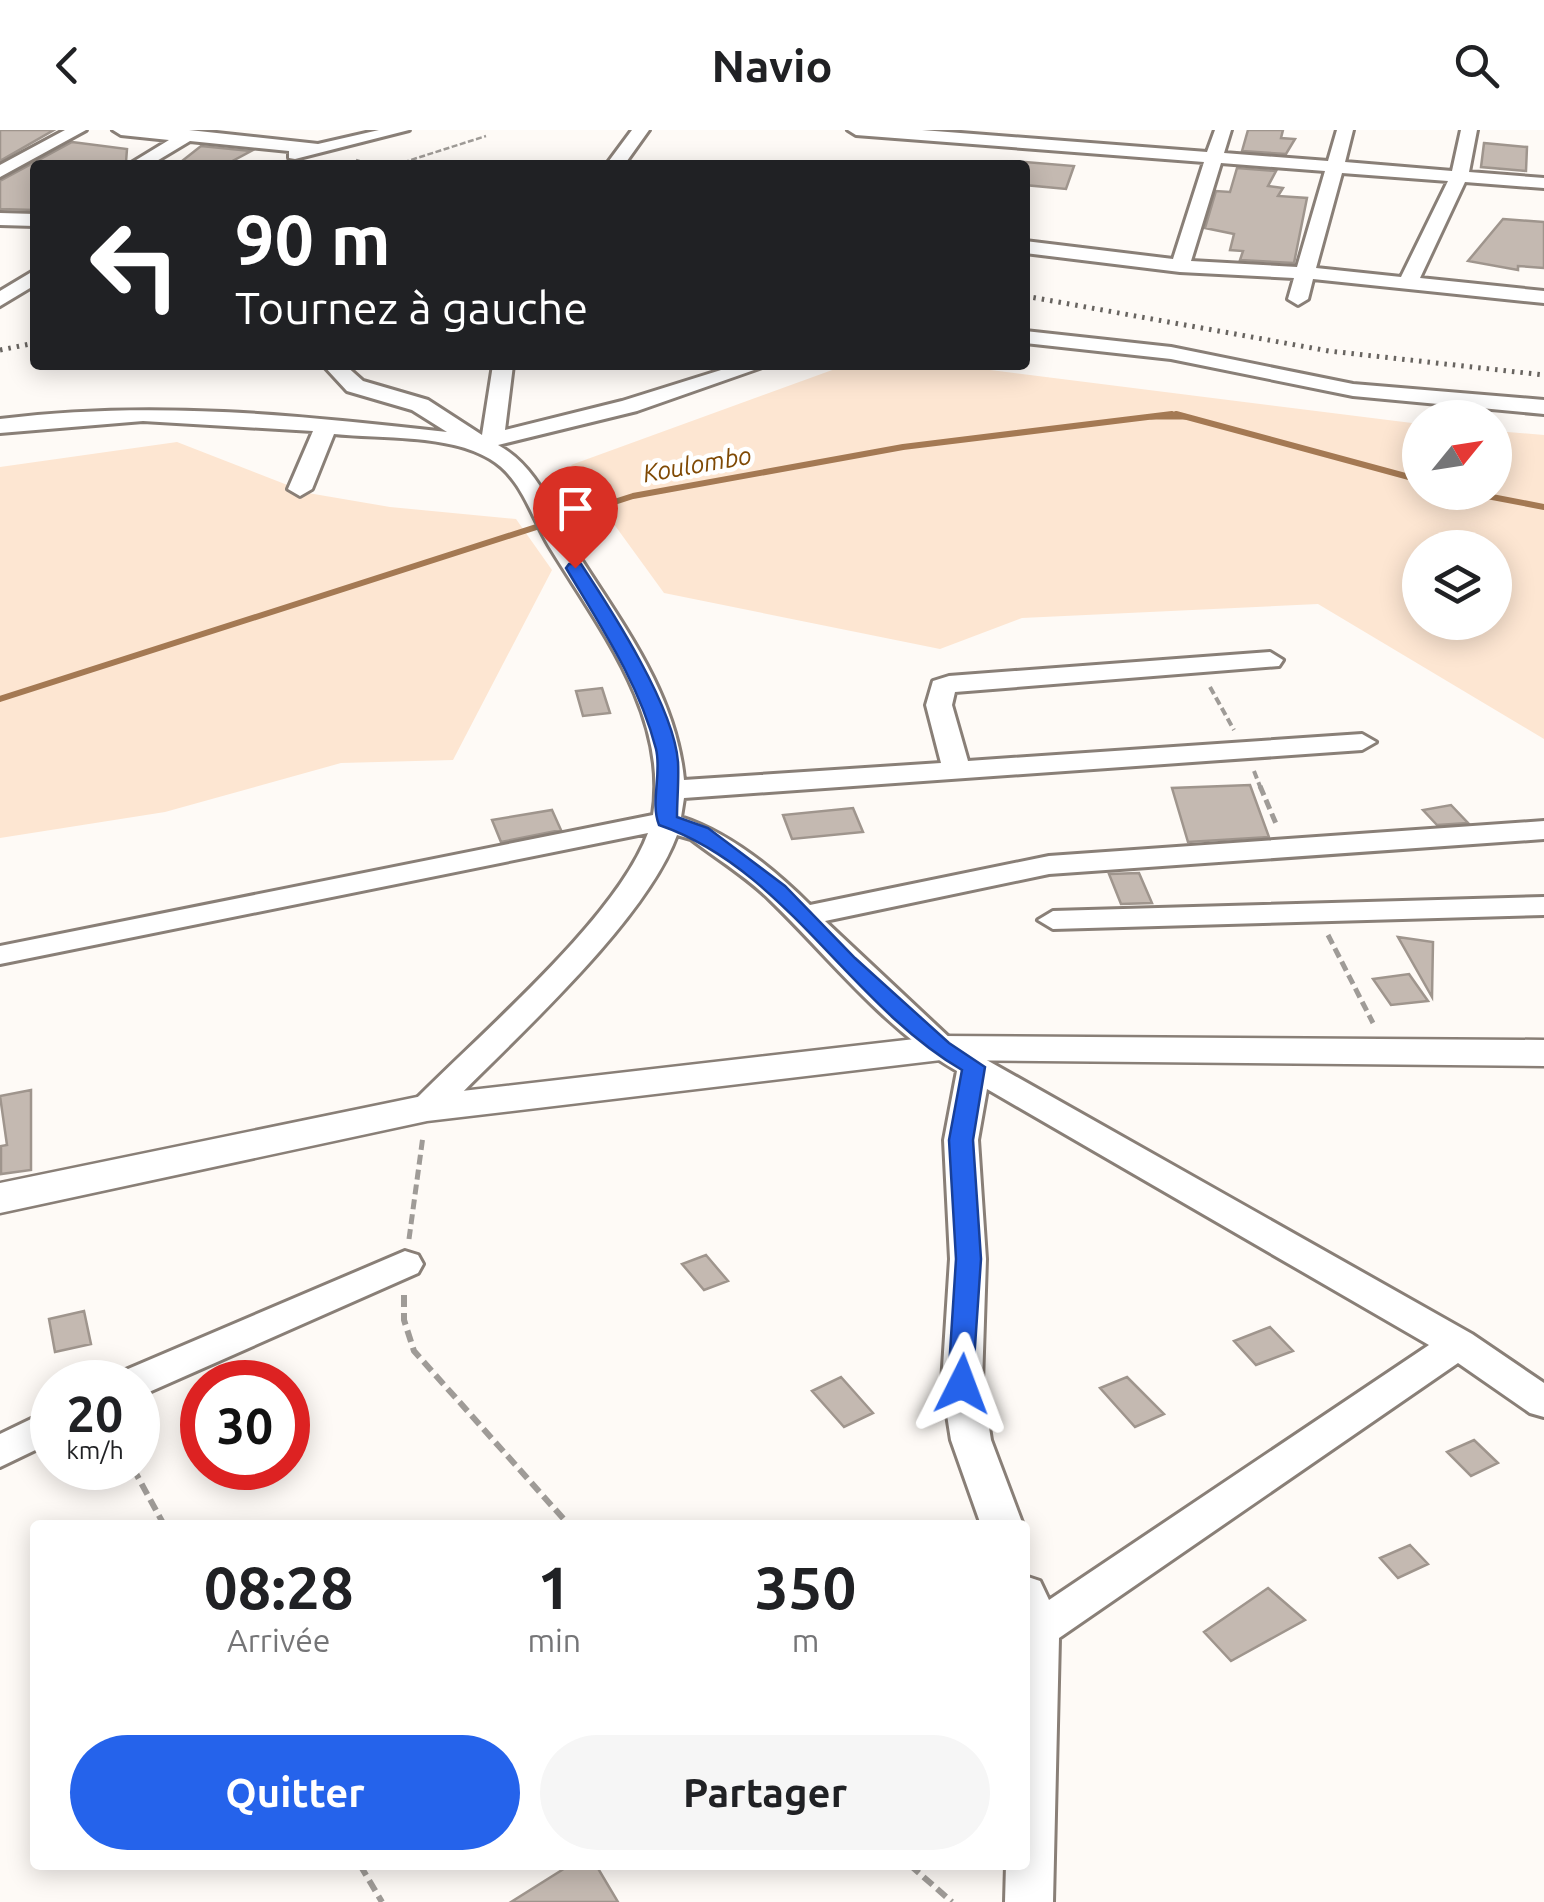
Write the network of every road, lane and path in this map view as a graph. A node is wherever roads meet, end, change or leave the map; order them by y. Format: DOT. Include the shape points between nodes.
graph roads {
  1 [pos="78,130"];
  2 [pos="122,130"];
  3 [pos="337,130"];
  4 [pos="401,130"];
  5 [pos="641,130"];
  6 [pos="856,130"];
  7 [pos="1115,130"];
  8 [pos="1222,130"];
  9 [pos="1345,130"];
  10 [pos="1469,130"];
  11 [pos="882,132"];
  12 [pos="191,134"];
  13 [pos="994,135"];
  14 [pos="486,136"];
  15 [pos="316,148"];
  16 [pos="1104,150"];
  17 [pos="1214,158"];
  18 [pos="146,160"];
  19 [pos="274,160"];
  20 [pos="411,160"];
  21 [pos="619,160"];
  22 [pos="985,160"];
  23 [pos="1331,167"];
  24 [pos="0,172"];
  25 [pos="1459,177"];
  26 [pos="1544,182"];
  27 [pos="0,219"];
  28 [pos="30,221"];
  29 [pos="30,222"];
  30 [pos="0,240"];
  31 [pos="1030,248"];
  32 [pos="1180,266"];
  33 [pos="1309,272"];
  34 [pos="30,279"];
  35 [pos="1408,283"];
  36 [pos="1544,297"];
  37 [pos="1298,299"];
  38 [pos="0,300"];
  39 [pos="1030,338"];
  40 [pos="337,370"];
  41 [pos="502,370"];
  42 [pos="742,370"];
  43 [pos="1544,407"];
  44 [pos="0,426"];
  45 [pos="326,426"];
  46 [pos="482,441"];
  47 [pos="300,488"];
  48 [pos="1270,660"];
  49 [pos="1197,663"];
  50 [pos="1362,742"];
  51 [pos="1246,752"];
  52 [pos="957,770"];
  53 [pos="668,805"];
  54 [pos="1544,830"];
  55 [pos="1544,906"];
  56 [pos="802,916"];
  57 [pos="1053,920"];
  58 [pos="0,956"];
  59 [pos="1544,1053"];
  60 [pos="957,1058"];
  61 [pos="427,1108"];
  62 [pos="0,1198"];
  63 [pos="405,1264"];
  64 [pos="1458,1344"];
  65 [pos="160,1371"];
  66 [pos="1544,1403"];
  67 [pos="30,1436"];
  68 [pos="0,1452"];
  69 [pos="145,1490"];
  70 [pos="161,1520"];
  71 [pos="565,1520"];
  72 [pos="1000,1520"];
  73 [pos="1032,1612"];
  74 [pos="1030,1805"];
  75 [pos="363,1870"];
  76 [pos="916,1870"];
  77 [pos="1029,1870"];
  78 [pos="382,1902"];
  79 [pos="952,1902"];
  80 [pos="1029,1902"];
  1 -- 24 [label="street"];
  2 -- 12 [label="street"];
  3 -- 15 [label="street"];
  4 -- 15 [label="street"];
  5 -- 21 [label="street"];
  6 -- 11 [label="street"];
  7 -- 16 [label="street"];
  8 -- 17 [label="street"];
  9 -- 23 [label="street"];
  10 -- 25 [label="street"];
  11 -- 13 [label="street"];
  12 -- 15 [label="street"];
  12 -- 18 [label="street"];
  13 -- 16 [label="street"];
  13 -- 22 [label="street"];
  14 -- 20 [label="path"];
  15 -- 19 [label="street"];
  16 -- 17 [label="street"];
  17 -- 23 [label="street"];
  17 -- 32 [label="street"];
  23 -- 25 [label="street"];
  23 -- 33 [label="street"];
  25 -- 26 [label="street"];
  25 -- 35 [label="street"];
  27 -- 28 [label="street"];
  29 -- 30 [label="street"];
  31 -- 32 [label="street"];
  32 -- 33 [label="street"];
  33 -- 35 [label="street"];
  33 -- 37 [label="street"];
  34 -- 38 [label="street"];
  35 -- 36 [label="street"];
  39 -- 43 [label="street" via="1171,354 1353,390"];
  40 -- 46 [label="street" via="355,386 420,405"];
  41 -- 46 [label="street"];
  42 -- 46 [label="street"];
  44 -- 45 [label="street" via="118,411"];
  45 -- 46 [label="street"];
  45 -- 47 [label="street"];
  46 -- 53 [label="street" via="530,484 610,624 662,734"];
  48 -- 49 [label="street"];
  49 -- 51 [label="path"];
  49 -- 52 [label="street" via="948,684 938,705"];
  50 -- 51 [label="street"];
  51 -- 52 [label="street"];
  52 -- 53 [label="street"];
  53 -- 56 [label="street"];
  53 -- 58 [label="street"];
  53 -- 61 [label="street" via="624,901"];
  54 -- 56 [label="street" via="1049,865"];
  55 -- 57 [label="street"];
  56 -- 60 [label="street"];
  59 -- 60 [label="street"];
  60 -- 61 [label="street"];
  60 -- 64 [label="street"];
  60 -- 72 [label="street" via="968,1259 962,1384 971,1440"];
  61 -- 62 [label="street"];
  61 -- 63 [label="path"];
  63 -- 65 [label="street"];
  63 -- 71 [label="path" via="404,1320 414,1351"];
  64 -- 66 [label="street"];
  64 -- 73 [label="street"];
  67 -- 68 [label="street"];
  69 -- 70 [label="path"];
  73 -- 74 [label="street"];
  75 -- 78 [label="path"];
  76 -- 79 [label="path"];
  77 -- 80 [label="street"];
}
